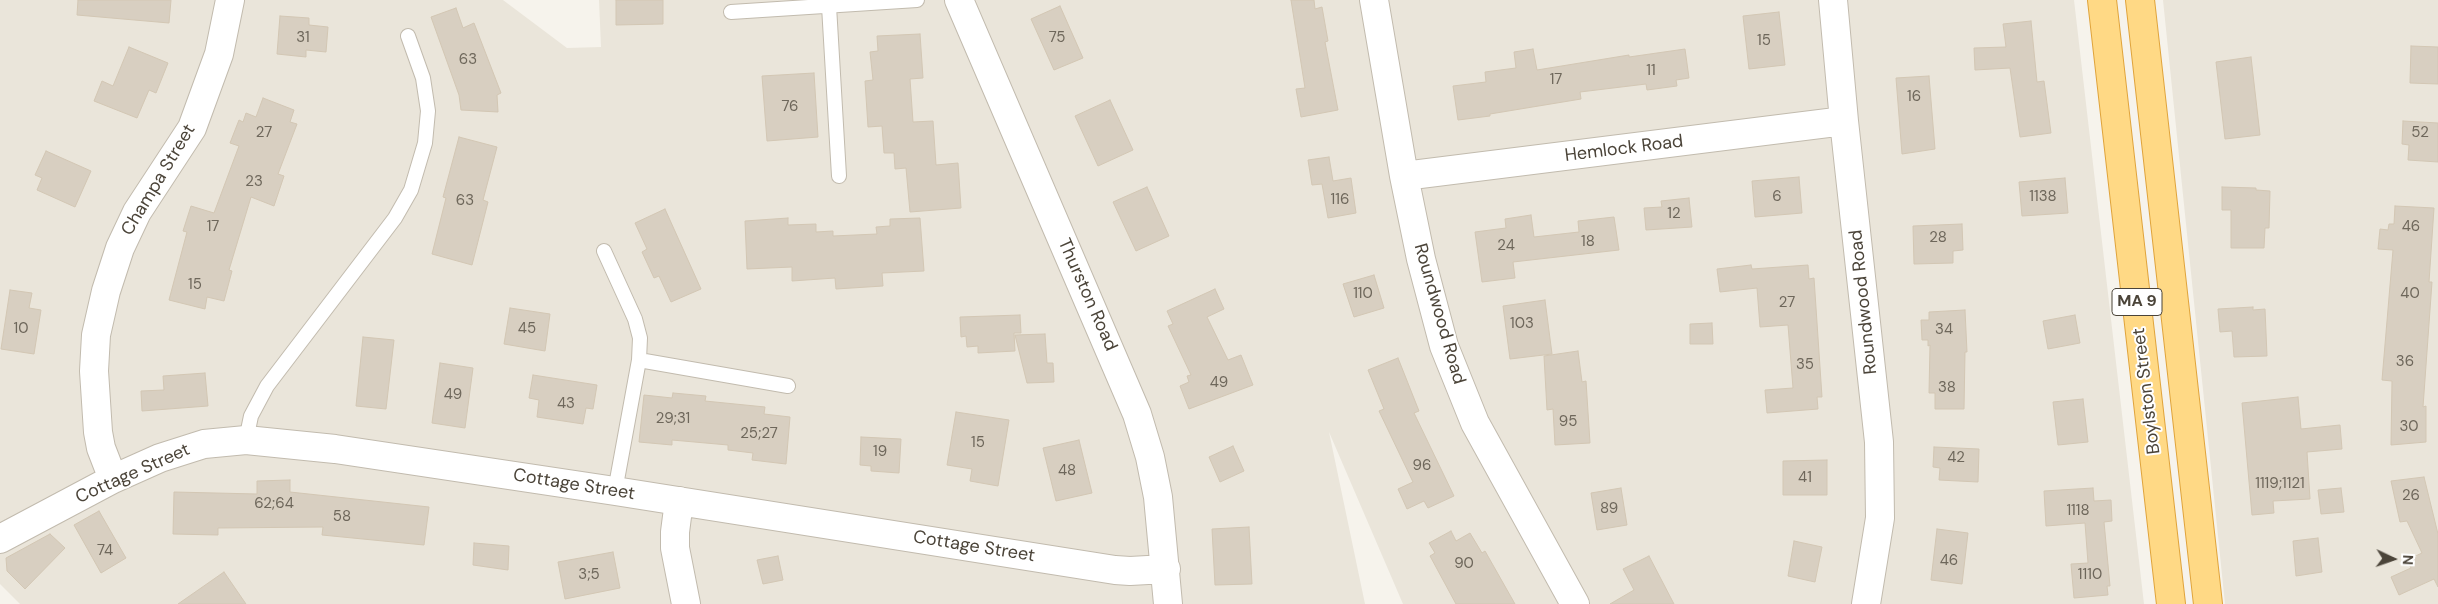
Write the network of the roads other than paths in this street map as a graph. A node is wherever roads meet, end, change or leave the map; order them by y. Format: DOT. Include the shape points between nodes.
graph roads {
  1 [pos="230,0"];
  2 [pos="917,0"];
  3 [pos="959,0"];
  4 [pos="1374,0"];
  5 [pos="1833,0"];
  6 [pos="2102,0"];
  7 [pos="2140,0"];
  8 [pos="829,6"];
  9 [pos="731,12"];
  10 [pos="408,36"];
  11 [pos="1844,121"];
  12 [pos="839,176"];
  13 [pos="1404,176"];
  14 [pos="604,251"];
  15 [pos="639,360"];
  16 [pos="788,386"];
  17 [pos="246,440"];
  18 [pos="113,479"];
  19 [pos="615,491"];
  20 [pos="679,501"];
  21 [pos="0,539"];
  22 [pos="1166,568"];
  23 [pos="686,604"];
  24 [pos="1168,604"];
  25 [pos="1575,604"];
  26 [pos="1866,604"];
  27 [pos="2171,604"];
  28 [pos="2208,604"];
  1 -- 18 [label="street, Champa Street" via="219,54 192,128 137,212 120,248 106,291 96,335 94,371 101,448"];
  2 -- 8 [label="lane"];
  3 -- 22 [label="street, Thurston Road" via="1134,405 1154,479"];
  4 -- 13 [label="street, Roundwood Road"];
  5 -- 11 [label="street, Roundwood Road"];
  6 -- 27 [label="highway, Boylston Street / MA 9"];
  7 -- 28 [label="highway, Boylston Street / MA 9"];
  8 -- 9 [label="lane"];
  8 -- 12 [label="lane"];
  10 -- 17 [label="lane" via="423,78 428,111 425,143 410,190 395,218 267,386 251,416"];
  11 -- 13 [label="street, Hemlock Road"];
  11 -- 26 [label="street, Roundwood Road" via="1879,442 1880,518"];
  13 -- 25 [label="street, Roundwood Road" via="1432,303 1459,386 1475,423"];
  14 -- 15 [label="lane" via="635,319 640,338"];
  15 -- 16 [label="lane"];
  15 -- 19 [label="lane"];
  17 -- 18 [label="street, Cottage Street" via="181,450"];
  17 -- 19 [label="street, Cottage Street" via="335,449"];
  18 -- 21 [label="street, Cottage Street"];
  19 -- 20 [label="street, Cottage Street"];
  20 -- 22 [label="street, Cottage Street" via="1116,570"];
  20 -- 23 [label="street" via="675,548"];
  22 -- 24 [label="street, Thurston Road"];
}
